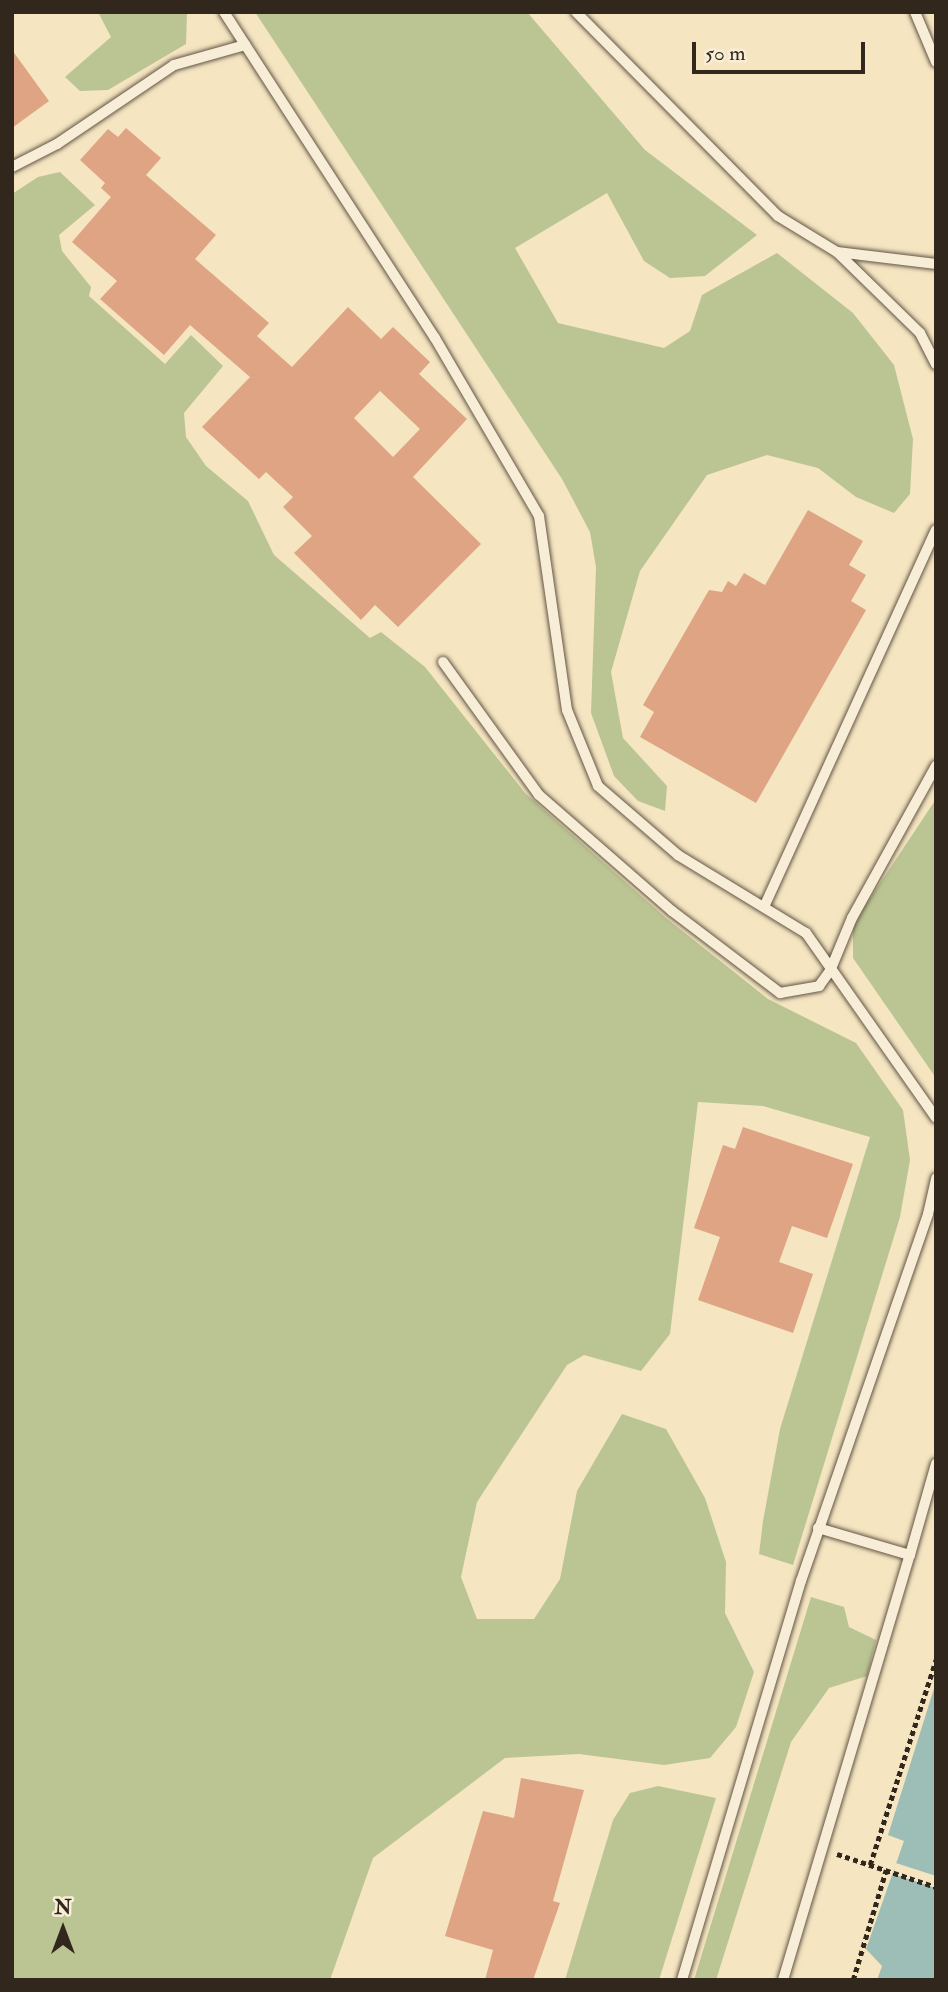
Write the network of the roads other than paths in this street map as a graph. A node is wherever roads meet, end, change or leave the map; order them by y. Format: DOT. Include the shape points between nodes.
graph roads {
  1 [pos="224,12"];
  2 [pos="576,12"];
  3 [pos="915,12"];
  4 [pos="246,45"];
  5 [pos="936,62"];
  6 [pos="12,167"];
  7 [pos="837,252"];
  8 [pos="936,264"];
  9 [pos="936,364"];
  10 [pos="936,530"];
  11 [pos="443,662"];
  12 [pos="936,766"];
  13 [pos="764,907"];
  14 [pos="830,971"];
  15 [pos="936,1118"];
  16 [pos="936,1178"];
  17 [pos="936,1464"];
  18 [pos="818,1528"];
  19 [pos="910,1555"];
  20 [pos="682,1980"];
  21 [pos="783,1980"];
  1 -- 4 [label="lane"];
  2 -- 7 [label="lane" via="778,216"];
  3 -- 5 [label="lane"];
  4 -- 6 [label="lane" via="174,65 57,144"];
  4 -- 13 [label="lane" via="435,338 539,516 568,710 598,786 678,855"];
  7 -- 8 [label="lane"];
  7 -- 9 [label="lane" via="920,333"];
  10 -- 13 [label="lane"];
  11 -- 14 [label="lane" via="539,794 672,911 780,993 819,986"];
  12 -- 14 [label="lane" via="852,918"];
  13 -- 14 [label="lane" via="806,933"];
  14 -- 15 [label="lane" via="912,1077"];
  16 -- 18 [label="lane" via="928,1214"];
  17 -- 19 [label="lane"];
  18 -- 19 [label="lane"];
  18 -- 20 [label="lane"];
  19 -- 21 [label="lane"];
}
